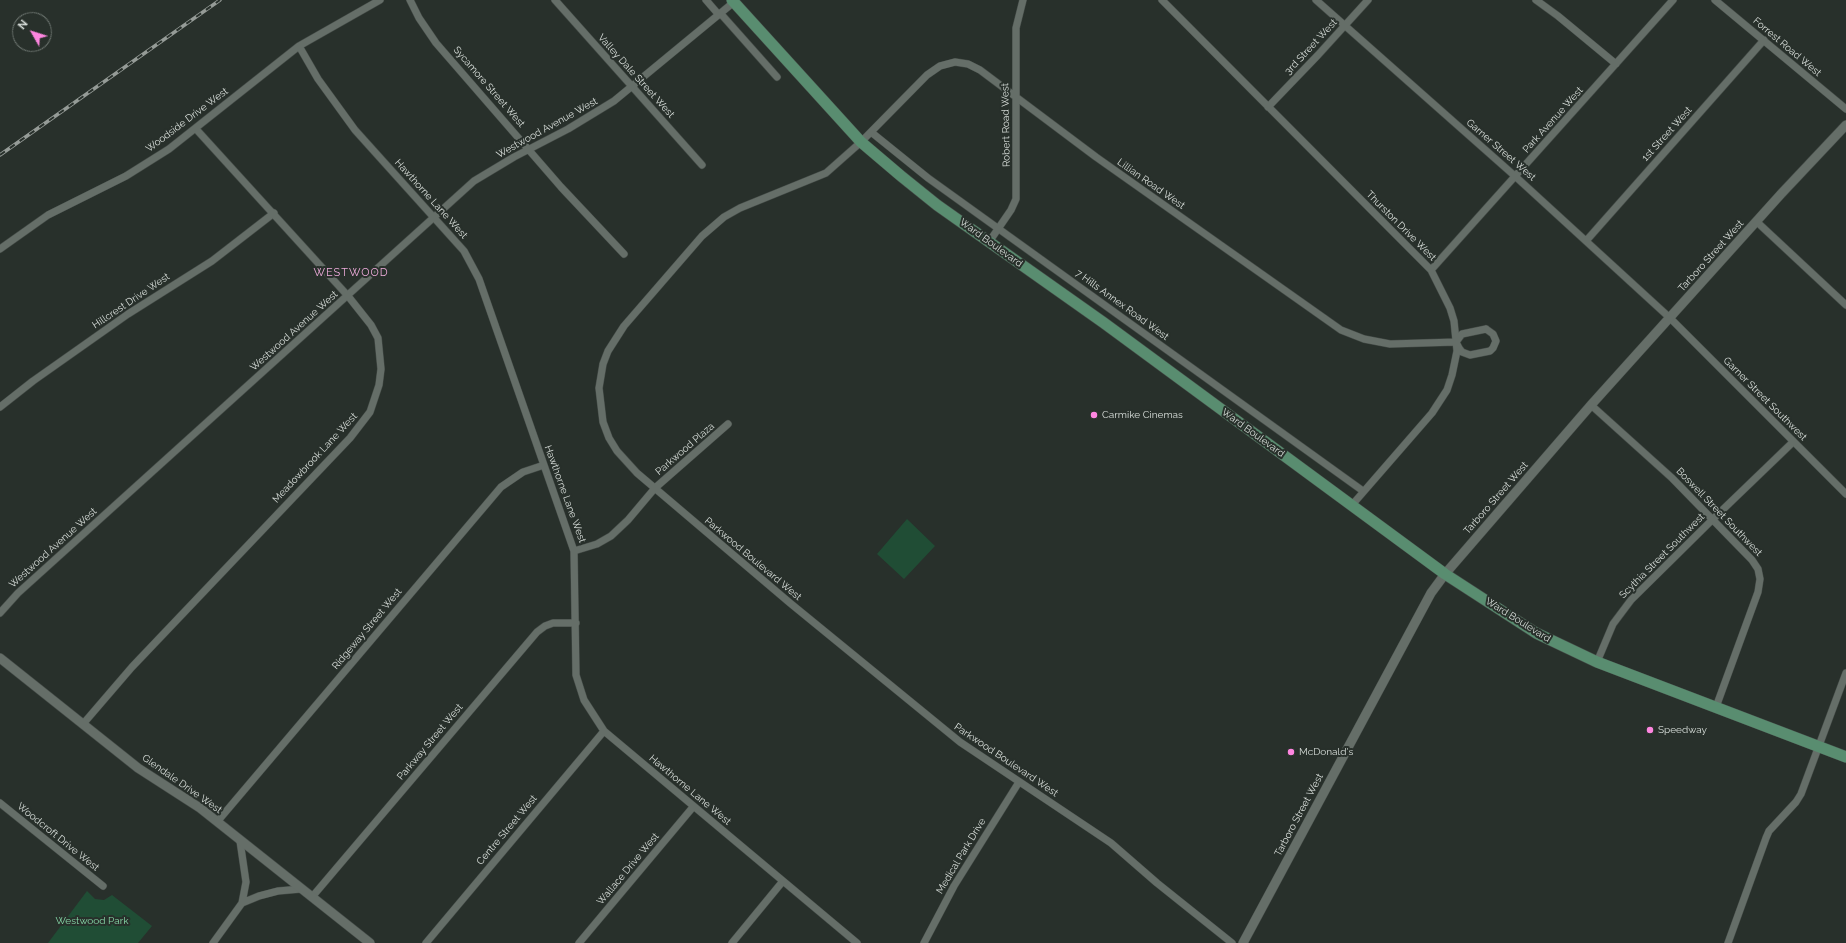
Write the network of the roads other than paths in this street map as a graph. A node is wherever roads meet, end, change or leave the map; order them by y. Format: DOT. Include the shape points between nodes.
graph roads {
  1 [pos="380,0"];
  2 [pos="410,0"];
  3 [pos="554,0"];
  4 [pos="706,0"];
  5 [pos="1023,0"];
  6 [pos="1162,0"];
  7 [pos="1316,0"];
  8 [pos="1368,0"];
  9 [pos="1536,0"];
  10 [pos="1673,0"];
  11 [pos="1715,0"];
  12 [pos="733,1"];
  13 [pos="720,14"];
  14 [pos="1345,25"];
  15 [pos="1764,40"];
  16 [pos="299,46"];
  17 [pos="1616,64"];
  18 [pos="777,77"];
  19 [pos="632,87"];
  20 [pos="1016,96"];
  21 [pos="1268,107"];
  22 [pos="1846,109"];
  23 [pos="1846,125"];
  24 [pos="196,129"];
  25 [pos="871,132"];
  26 [pos="861,142"];
  27 [pos="530,149"];
  28 [pos="702,165"];
  29 [pos="1516,176"];
  30 [pos="274,213"];
  31 [pos="434,216"];
  32 [pos="1757,222"];
  33 [pos="998,229"];
  34 [pos="1586,241"];
  35 [pos="989,242"];
  36 [pos="0,249"];
  37 [pos="624,254"];
  38 [pos="1431,270"];
  39 [pos="348,296"];
  40 [pos="1846,305"];
  41 [pos="1670,318"];
  42 [pos="1456,342"];
  43 [pos="1590,405"];
  44 [pos="0,408"];
  45 [pos="728,424"];
  46 [pos="1793,442"];
  47 [pos="544,465"];
  48 [pos="655,488"];
  49 [pos="1363,491"];
  50 [pos="1846,494"];
  51 [pos="1352,505"];
  52 [pos="1712,520"];
  53 [pos="574,551"];
  54 [pos="1445,574"];
  55 [pos="0,613"];
  56 [pos="576,623"];
  57 [pos="0,658"];
  58 [pos="1597,662"];
  59 [pos="1846,673"];
  60 [pos="1716,707"];
  61 [pos="83,724"];
  62 [pos="604,731"];
  63 [pos="1819,746"];
  64 [pos="1846,757"];
  65 [pos="1019,782"];
  66 [pos="0,804"];
  67 [pos="693,807"];
  68 [pos="218,822"];
  69 [pos="240,841"];
  70 [pos="783,881"];
  71 [pos="103,886"];
  72 [pos="301,889"];
  73 [pos="312,897"];
  74 [pos="242,903"];
  75 [pos="213,943"];
  76 [pos="370,943"];
  77 [pos="426,943"];
  78 [pos="579,943"];
  79 [pos="732,943"];
  80 [pos="858,943"];
  81 [pos="924,943"];
  82 [pos="1232,943"];
  83 [pos="1243,943"];
  84 [pos="1728,943"];
  1 -- 16 [label="street, Woodside Drive West"];
  2 -- 27 [label="street, Sycamore Street West" via="436,43"];
  3 -- 19 [label="street, Valley Dale Street West"];
  4 -- 13 [label="street"];
  5 -- 20 [label="street, Robert Road West" via="1016,28"];
  6 -- 21 [label="street, Thurston Drive West"];
  7 -- 14 [label="street, Garner Street West"];
  8 -- 14 [label="street, 3rd Street West"];
  9 -- 17 [label="street"];
  10 -- 17 [label="street, Park Avenue West"];
  11 -- 15 [label="street, Forrest Road West"];
  12 -- 13 [label="street, Westwood Avenue West"];
  12 -- 26 [label="main road, Ward Boulevard"];
  13 -- 18 [label="street"];
  13 -- 19 [label="street, Westwood Avenue West"];
  14 -- 21 [label="street, 3rd Street West"];
  14 -- 29 [label="street, Garner Street West"];
  15 -- 22 [label="street, Forrest Road West"];
  15 -- 34 [label="street, 1st Street West"];
  16 -- 24 [label="street, Woodside Drive West"];
  16 -- 31 [label="street, Hawthorne Lane West" via="318,79 356,130"];
  17 -- 29 [label="street, Park Avenue West"];
  19 -- 27 [label="street, Westwood Avenue West" via="568,129"];
  19 -- 28 [label="street, Valley Dale Street West"];
  20 -- 25 [label="street, Lillian Road West" via="968,64 948,63 927,75"];
  20 -- 33 [label="street, Robert Road West" via="1016,198"];
  20 -- 42 [label="street, Lillian Road West" via="1096,157 1341,330 1364,339 1390,344"];
  21 -- 38 [label="street, Thurston Drive West"];
  23 -- 32 [label="main road, Tarboro Street West"];
  24 -- 30 [label="street, Meadowbrook Lane West"];
  24 -- 36 [label="street, Woodside Drive West" via="126,176 48,216"];
  25 -- 26 [label="street, Lillian Road West"];
  25 -- 33 [label="street, 7 Hills Annex Road West"];
  26 -- 35 [label="main road, Ward Boulevard" via="913,186"];
  26 -- 48 [label="street, Parkwood Boulevard West" via="826,173 724,217 702,236 615,337 600,378 603,422 609,438 626,463"];
  27 -- 31 [label="street, Westwood Avenue West" via="474,181"];
  27 -- 37 [label="street, Sycamore Street West"];
  29 -- 34 [label="street, Garner Street West"];
  29 -- 38 [label="street, Park Avenue West"];
  30 -- 39 [label="street, Meadowbrook Lane West"];
  30 -- 44 [label="street, Hillcrest Drive West" via="212,261 128,314 33,381"];
  31 -- 39 [label="street, Westwood Avenue West"];
  31 -- 47 [label="street, Hawthorne Lane West" via="464,251 479,279"];
  32 -- 40 [label="street"];
  32 -- 41 [label="main road, Tarboro Street West"];
  33 -- 35 [label="street, Robert Road West"];
  33 -- 49 [label="street, 7 Hills Annex Road West"];
  34 -- 41 [label="street, Garner Street West"];
  35 -- 51 [label="main road, Ward Boulevard"];
  38 -- 42 [label="street, Thurston Drive West" via="1450,308"];
  39 -- 55 [label="street, Westwood Avenue West" via="18,593"];
  39 -- 61 [label="street, Meadowbrook Lane West" via="378,338 381,369 377,394 370,412 350,438 132,668"];
  41 -- 43 [label="main road, Tarboro Street West"];
  41 -- 46 [label="street, Garner Street Southwest"];
  42 -- 42 [label="street" via="1459,336 1466,332 1486,329 1493,334 1496,341 1490,351 1470,355 1462,352"];
  42 -- 49 [label="street, Thurston Drive West" via="1457,351 1452,375 1439,403"];
  43 -- 52 [label="street, Boswell Street Southwest" via="1672,478"];
  43 -- 54 [label="main road, Tarboro Street West"];
  45 -- 48 [label="street, Parkwood Plaza"];
  46 -- 50 [label="street, Garner Street Southwest"];
  46 -- 52 [label="street, Scythia Street Southwest"];
  47 -- 53 [label="street, Hawthorne Lane West"];
  47 -- 68 [label="street, Ridgeway Street West" via="523,472 501,487"];
  48 -- 53 [label="street, Parkwood Plaza" via="611,536 597,544"];
  48 -- 65 [label="street, Parkwood Boulevard West" via="910,702 960,742"];
  49 -- 51 [label="street, Thurston Drive West"];
  51 -- 54 [label="main road, Ward Boulevard"];
  52 -- 58 [label="street, Scythia Street Southwest" via="1623,610 1613,624"];
  52 -- 60 [label="street, Boswell Street Southwest" via="1752,560 1758,569 1760,579 1758,592"];
  53 -- 56 [label="street, Hawthorne Lane West"];
  54 -- 58 [label="main road, Ward Boulevard" via="1536,633"];
  54 -- 83 [label="main road, Tarboro Street West" via="1431,593"];
  56 -- 62 [label="street, Hawthorne Lane West" via="576,675 584,700"];
  56 -- 73 [label="street, Parkway Street West" via="553,623 537,632"];
  57 -- 61 [label="main road, Glendale Drive West"];
  58 -- 60 [label="main road, Ward Boulevard"];
  59 -- 63 [label="street"];
  60 -- 63 [label="main road, Ward Boulevard"];
  61 -- 68 [label="main road, Glendale Drive West" via="138,768"];
  62 -- 67 [label="street, Hawthorne Lane West"];
  62 -- 77 [label="street, Centre Street West"];
  63 -- 64 [label="main road, Ward Boulevard"];
  63 -- 84 [label="street" via="1801,794 1769,831"];
  65 -- 81 [label="street, Medical Park Drive" via="957,880"];
  65 -- 82 [label="street, Parkwood Boulevard West" via="1111,843"];
  66 -- 71 [label="street, Woodcroft Drive West"];
  67 -- 70 [label="street, Hawthorne Lane West"];
  67 -- 78 [label="street, Wallace Drive West"];
  68 -- 69 [label="main road, Glendale Drive West"];
  69 -- 72 [label="main road, Glendale Drive West"];
  69 -- 74 [label="street" via="246,882"];
  70 -- 79 [label="street"];
  70 -- 80 [label="street, Hawthorne Lane West"];
  72 -- 73 [label="main road, Glendale Drive West"];
  72 -- 74 [label="street" via="278,891"];
  73 -- 76 [label="main road, Glendale Drive West"];
  74 -- 75 [label="street"];
}
